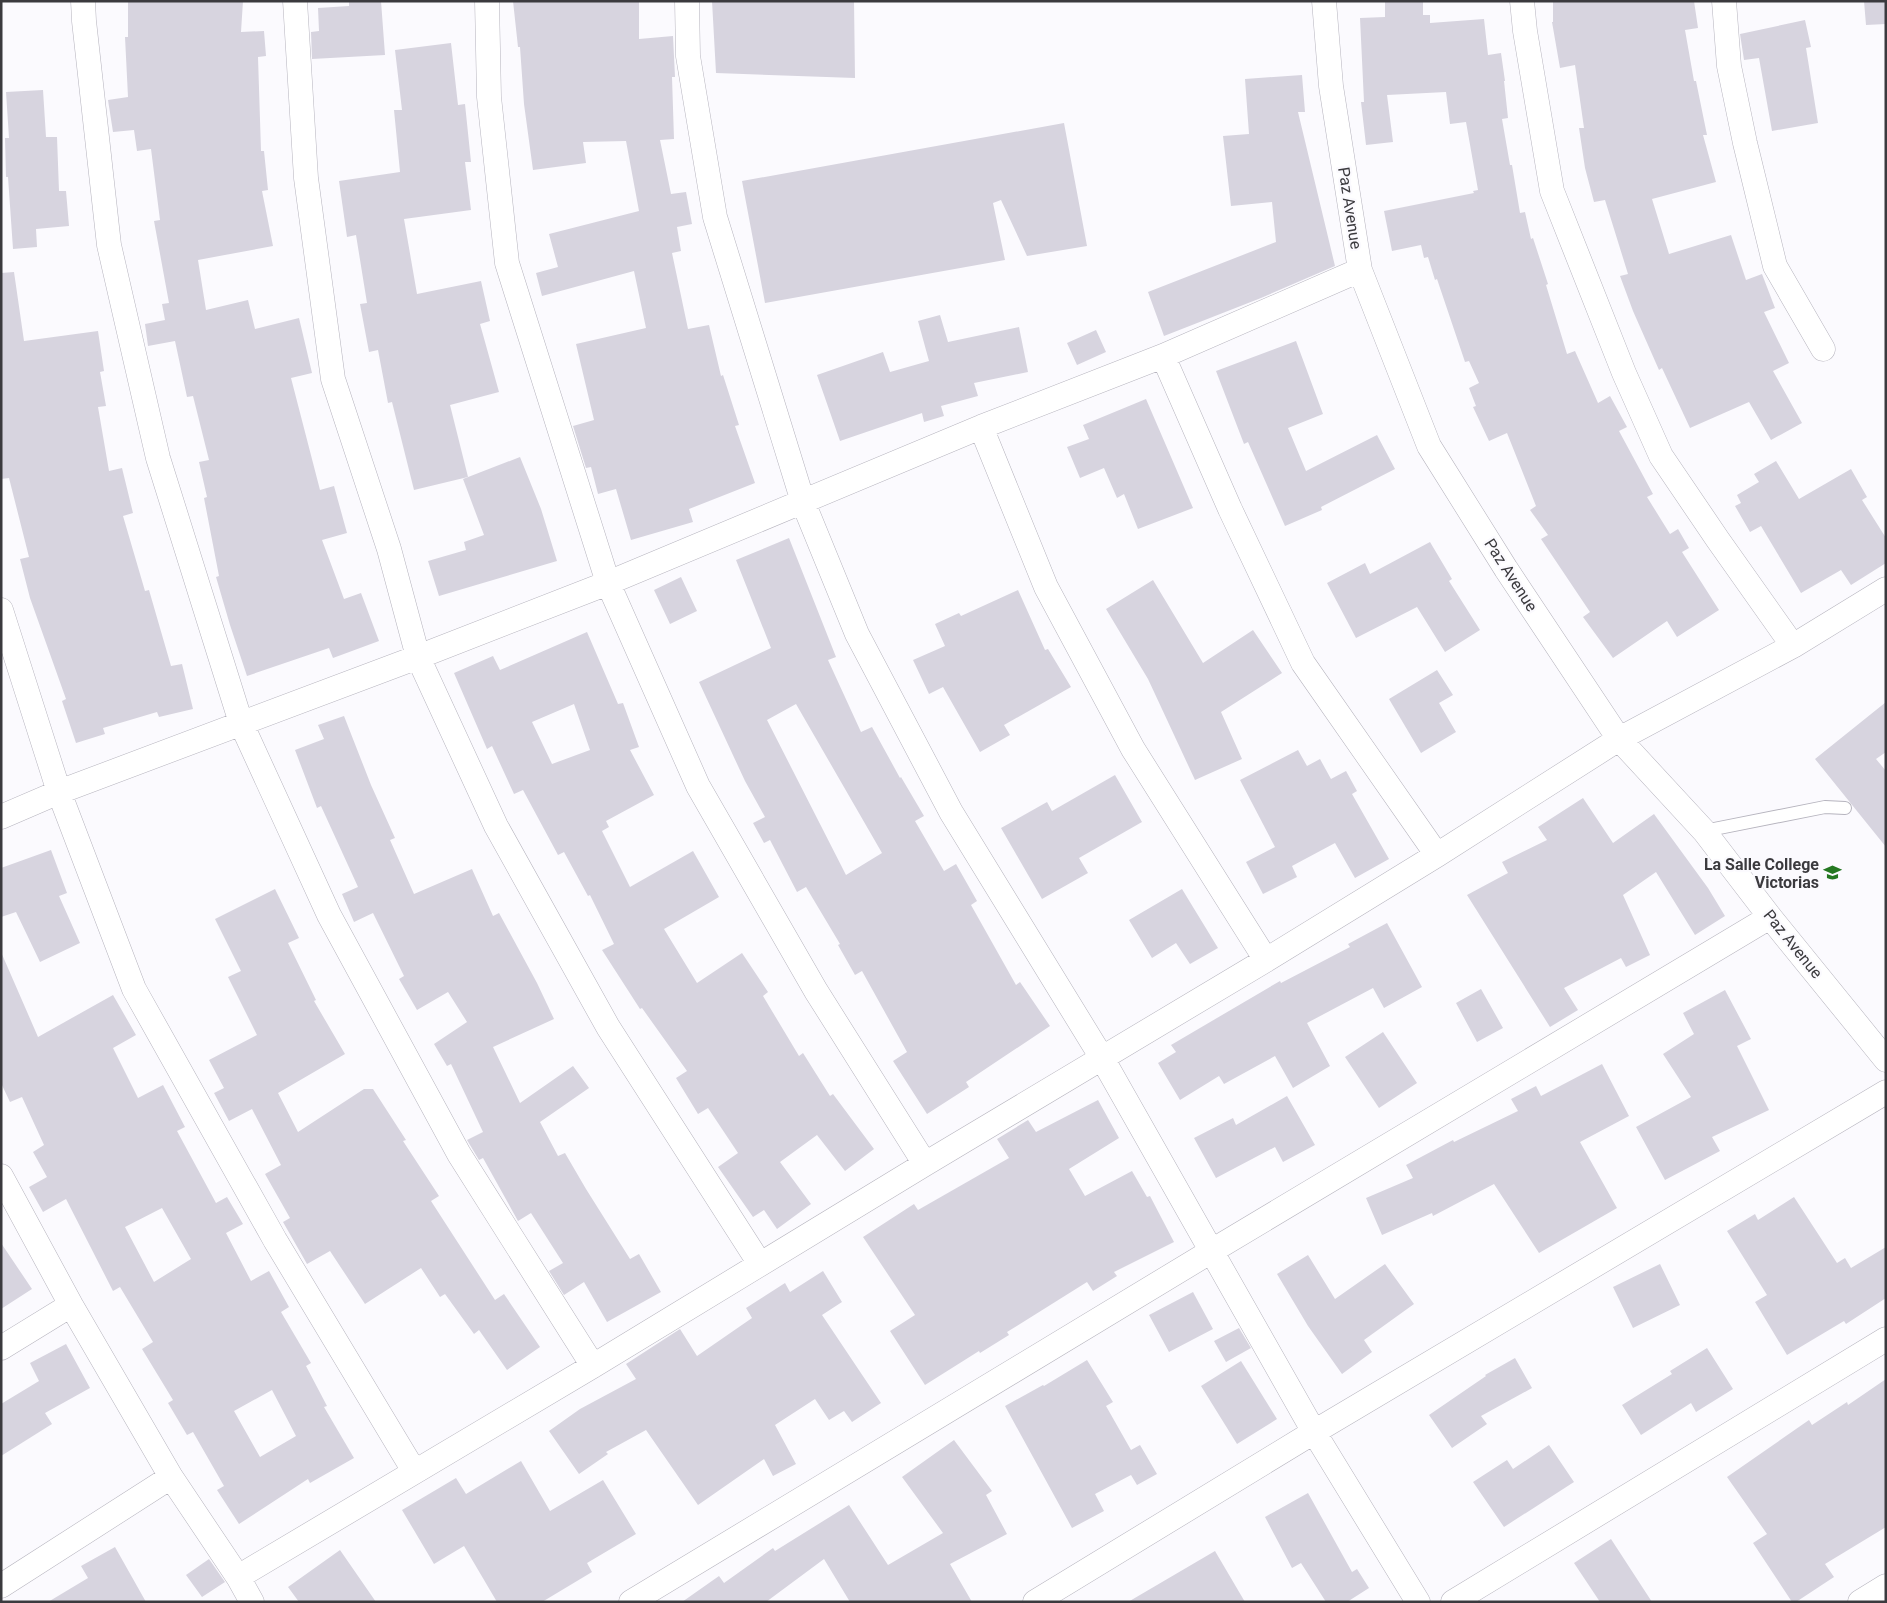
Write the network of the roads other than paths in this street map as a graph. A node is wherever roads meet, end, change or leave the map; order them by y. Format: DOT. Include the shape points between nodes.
graph roads {
  1 [pos="83,1"];
  2 [pos="295,1"];
  3 [pos="487,1"];
  4 [pos="687,1"];
  5 [pos="1324,1"];
  6 [pos="1522,1"];
  7 [pos="1724,1"];
  8 [pos="1360,270"];
  9 [pos="1823,348"];
  10 [pos="1163,356"];
  11 [pos="981,427"];
  12 [pos="803,502"];
  13 [pos="608,583"];
  14 [pos="1886,589"];
  15 [pos="1,610"];
  16 [pos="1793,646"];
  17 [pos="418,657"];
  18 [pos="241,722"];
  19 [pos="1620,739"];
  20 [pos="60,792"];
  21 [pos="1845,808"];
  22 [pos="1,817"];
  23 [pos="1704,831"];
  24 [pos="1437,855"];
  25 [pos="1770,917"];
  26 [pos="1266,960"];
  27 [pos="1102,1058"];
  28 [pos="1886,1060"];
  29 [pos="1886,1092"];
  30 [pos="925,1164"];
  31 [pos="1,1176"];
  32 [pos="1210,1252"];
  33 [pos="760,1264"];
  34 [pos="71,1305"];
  35 [pos="1886,1339"];
  36 [pos="1,1348"];
  37 [pos="593,1366"];
  38 [pos="1314,1432"];
  39 [pos="414,1472"];
  40 [pos="171,1477"];
  41 [pos="238,1577"];
  42 [pos="1,1586"];
  43 [pos="1884,1591"];
  44 [pos="252,1602"];
  45 [pos="631,1602"];
  46 [pos="1035,1602"];
  47 [pos="1418,1602"];
  48 [pos="1453,1602"];
  49 [pos="1860,1602"];
  1 -- 18 [label="street" via="109,245 158,458"];
  2 -- 17 [label="street" via="306,178 333,379 389,550"];
  3 -- 13 [label="street" via="489,97 507,263"];
  4 -- 12 [label="street" via="688,56 715,217"];
  5 -- 8 [label="street, Paz Avenue" via="1331,86"];
  6 -- 16 [label="street" via="1552,191 1624,373 1661,456"];
  7 -- 9 [label="street" via="1729,66 1775,266"];
  8 -- 10 [label="street"];
  8 -- 19 [label="street, Paz Avenue" via="1430,446 1506,569"];
  10 -- 11 [label="street"];
  10 -- 24 [label="street" via="1230,510 1303,662"];
  11 -- 12 [label="street"];
  11 -- 26 [label="street" via="1046,586 1129,741"];
  12 -- 13 [label="street"];
  12 -- 27 [label="street" via="857,634 952,812"];
  13 -- 17 [label="street"];
  13 -- 30 [label="street" via="698,786 816,991"];
  14 -- 16 [label="street"];
  15 -- 20 [label="street"];
  16 -- 19 [label="street"];
  17 -- 18 [label="street"];
  17 -- 33 [label="street" via="496,826 608,1027"];
  18 -- 20 [label="street"];
  18 -- 37 [label="street" via="329,914 459,1154"];
  19 -- 23 [label="street, Paz Avenue"];
  19 -- 24 [label="street"];
  20 -- 22 [label="street"];
  20 -- 39 [label="street" via="134,988 276,1240"];
  21 -- 23 [label="lane" via="1825,807"];
  23 -- 25 [label="street, Paz Avenue"];
  24 -- 26 [label="street"];
  25 -- 28 [label="street, Paz Avenue"];
  25 -- 32 [label="street"];
  26 -- 27 [label="street"];
  27 -- 30 [label="street"];
  27 -- 32 [label="street"];
  29 -- 38 [label="street"];
  30 -- 33 [label="street"];
  31 -- 34 [label="street"];
  32 -- 38 [label="street"];
  32 -- 45 [label="street"];
  33 -- 37 [label="street"];
  34 -- 36 [label="street"];
  34 -- 40 [label="street"];
  35 -- 48 [label="street"];
  37 -- 39 [label="street"];
  38 -- 46 [label="street"];
  38 -- 47 [label="street"];
  39 -- 41 [label="street"];
  40 -- 41 [label="street"];
  40 -- 42 [label="street"];
  41 -- 44 [label="street"];
  43 -- 49 [label="street"];
}
